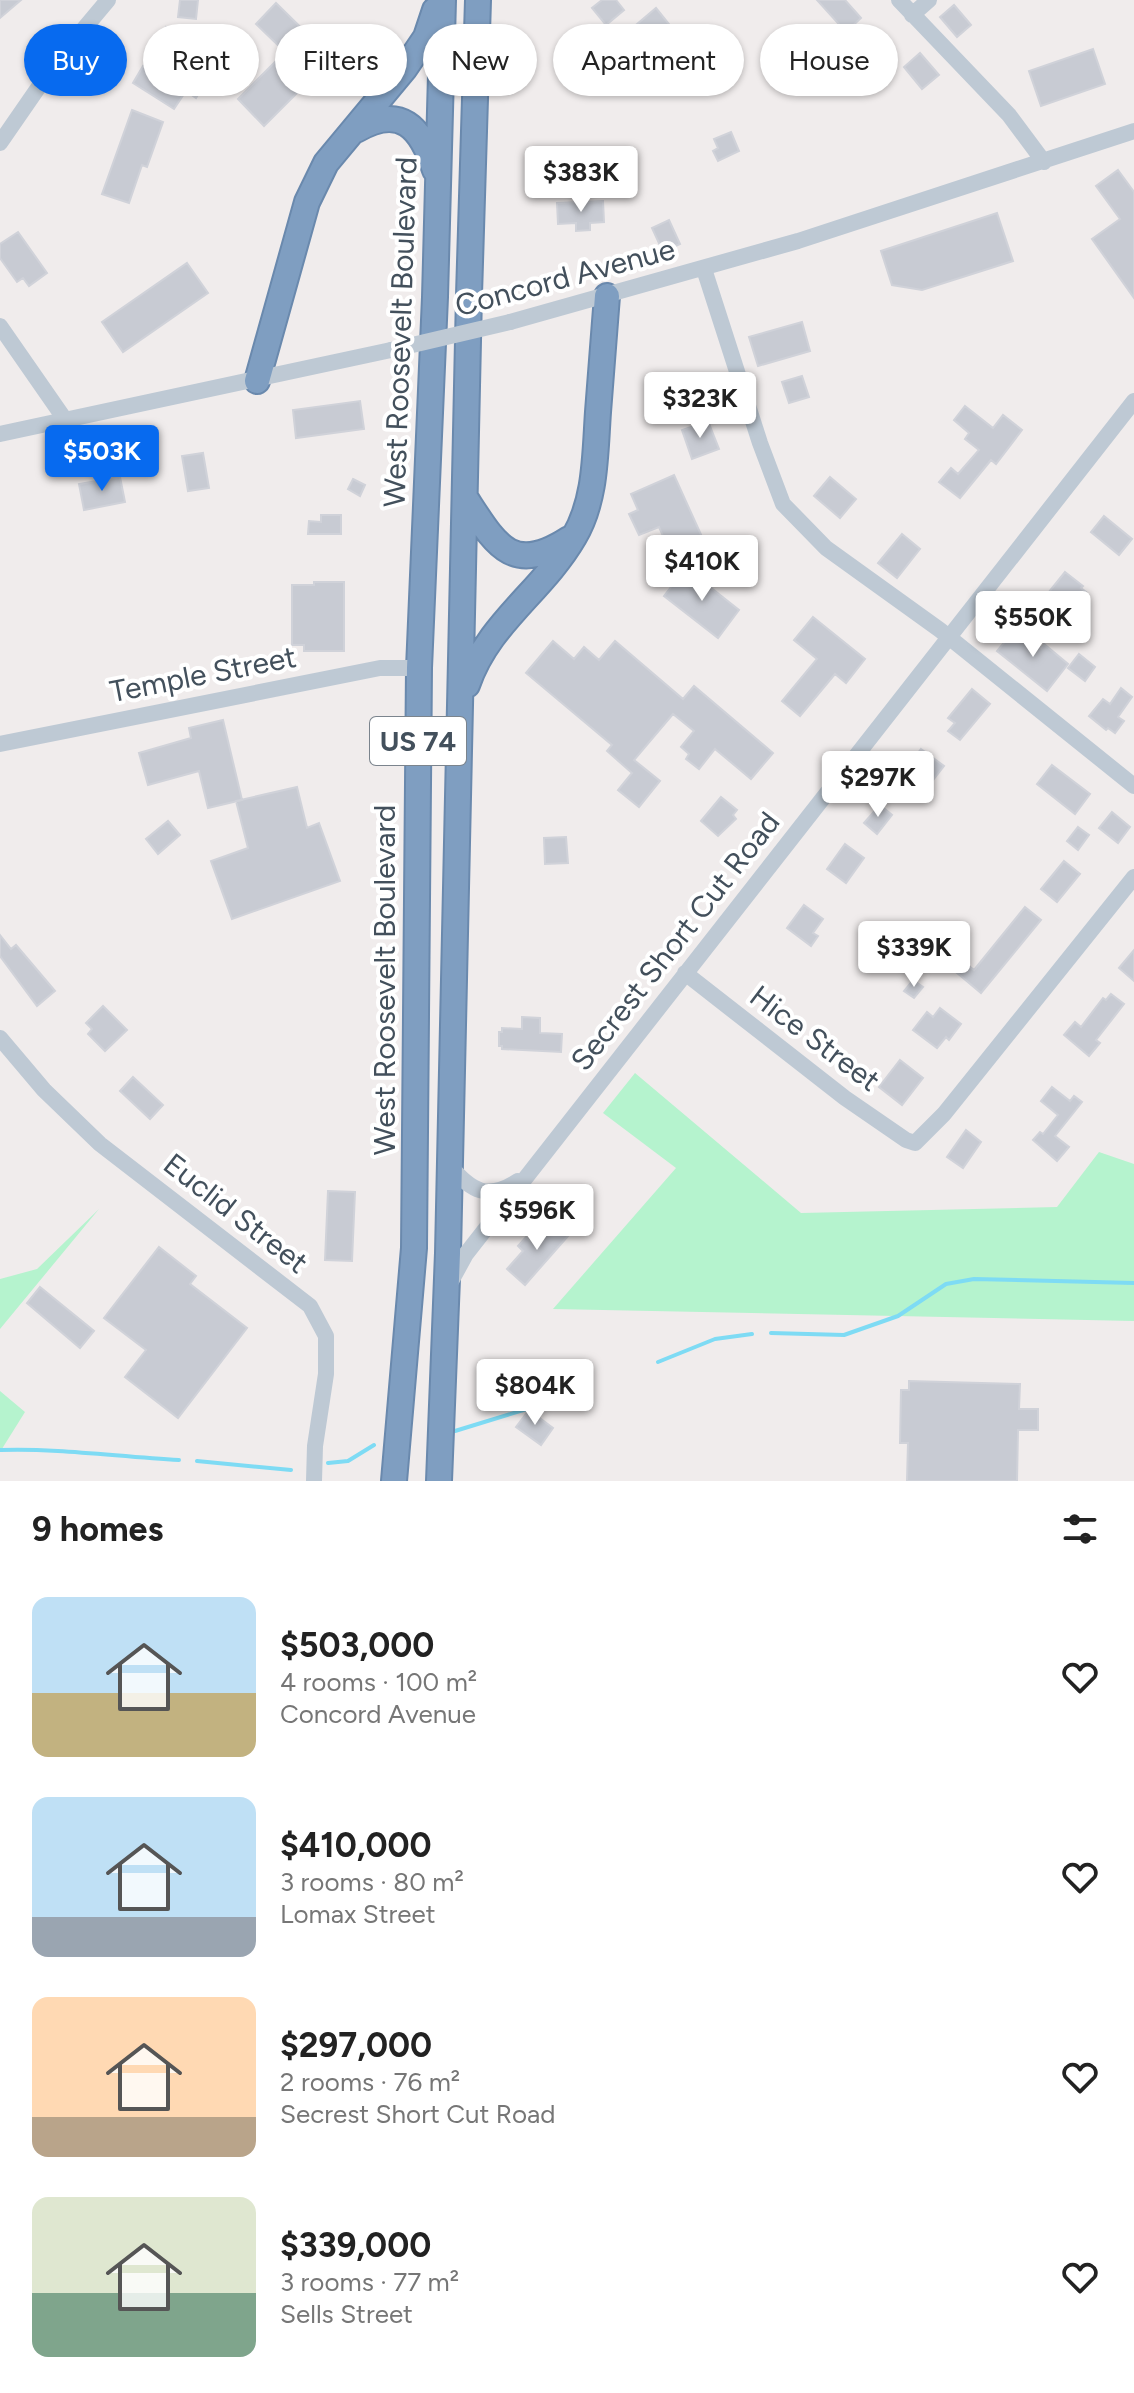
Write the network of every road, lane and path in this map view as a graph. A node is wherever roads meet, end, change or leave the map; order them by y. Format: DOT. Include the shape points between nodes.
graph roads {
  1 [pos="108,0"];
  2 [pos="441,0"];
  3 [pos="478,0"];
  4 [pos="495,0"];
  5 [pos="899,0"];
  6 [pos="929,0"];
  7 [pos="912,15"];
  8 [pos="477,24"];
  9 [pos="490,24"];
  10 [pos="475,96"];
  11 [pos="1134,131"];
  12 [pos="347,135"];
  13 [pos="0,143"];
  14 [pos="1044,162"];
  15 [pos="438,181"];
  16 [pos="704,269"];
  17 [pos="607,296"];
  18 [pos="0,326"];
  19 [pos="257,381"];
  20 [pos="1134,401"];
  21 [pos="66,421"];
  22 [pos="0,434"];
  23 [pos="466,499"];
  24 [pos="575,536"];
  25 [pos="548,553"];
  26 [pos="522,601"];
  27 [pos="950,639"];
  28 [pos="419,668"];
  29 [pos="462,702"];
  30 [pos="0,744"];
  31 [pos="1134,786"];
  32 [pos="1134,877"];
  33 [pos="685,973"];
  34 [pos="0,1038"];
  35 [pos="450,1166"];
  36 [pos="526,1176"];
  37 [pos="445,1292"];
  38 [pos="314,1481"];
  39 [pos="394,1481"];
  40 [pos="439,1481"];
  1 -- 13 [label="street" via="56,62"];
  2 -- 12 [label="highway" via="426,37 405,68"];
  2 -- 15 [label="highway, West Roosevelt Boulevard / US 74"];
  3 -- 8 [label="highway, US 74"];
  4 -- 9 [label="highway"];
  5 -- 7 [label="street"];
  6 -- 7 [label="street"];
  7 -- 14 [label="street" via="1009,115"];
  10 -- 23 [label="highway, US 74"];
  11 -- 14 [label="street, Concord Avenue"];
  12 -- 15 [label="highway" via="376,118 394,118 414,129 428,148"];
  12 -- 19 [label="highway" via="307,202"];
  14 -- 16 [label="street, Concord Avenue"];
  15 -- 28 [label="highway, West Roosevelt Boulevard / US 74"];
  16 -- 17 [label="street, Concord Avenue"];
  16 -- 27 [label="street" via="783,504 826,548"];
  17 -- 19 [label="street, Concord Avenue, bridge"];
  17 -- 24 [label="highway" via="593,481"];
  18 -- 21 [label="street"];
  19 -- 21 [label="street, Concord Avenue"];
  20 -- 27 [label="street, Secrest Short Cut Road"];
  21 -- 22 [label="street, Concord Avenue"];
  23 -- 25 [label="highway" via="505,550 524,556"];
  23 -- 29 [label="highway, US 74"];
  24 -- 25 [label="highway"];
  24 -- 26 [label="highway" via="550,573"];
  25 -- 26 [label="highway" via="517,585"];
  26 -- 29 [label="highway" via="490,637"];
  27 -- 31 [label="street"];
  27 -- 33 [label="street, Secrest Short Cut Road"];
  28 -- 30 [label="street, Temple Street" via="380,668"];
  28 -- 39 [label="highway, West Roosevelt Boulevard / US 74" via="414,1248"];
  29 -- 35 [label="highway, US 74"];
  32 -- 33 [label="street, Hice Street" via="915,1143 845,1098"];
  33 -- 36 [label="street, Secrest Short Cut Road"];
  34 -- 38 [label="street, Euclid Street" via="100,1144 310,1306 326,1336"];
  35 -- 36 [label="street, Secrest Short Cut Road" via="466,1184 484,1192 503,1191"];
  35 -- 37 [label="highway, US 74"];
  36 -- 37 [label="street, Secrest Short Cut Road" via="466,1254"];
  37 -- 40 [label="highway, US 74"];
}
